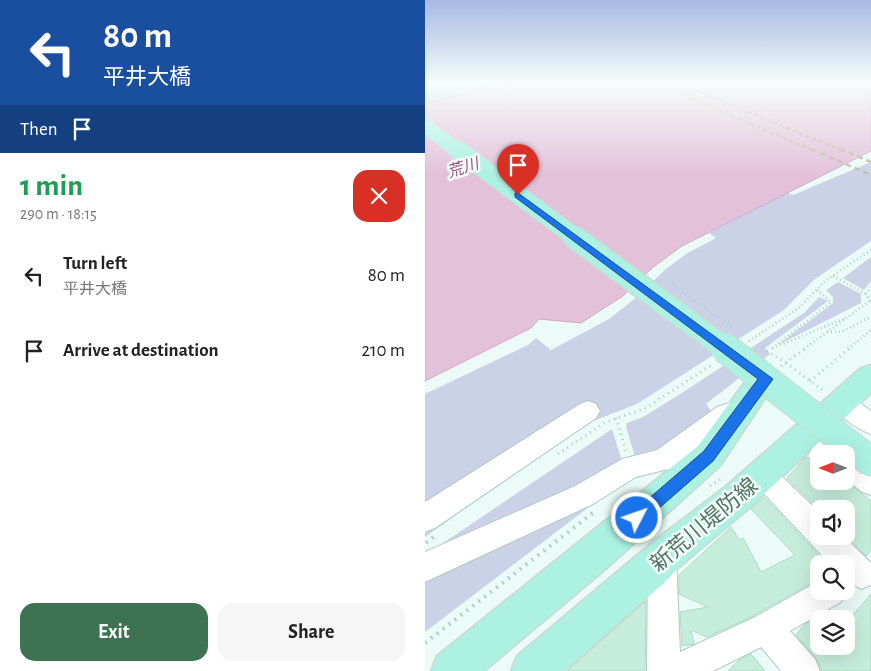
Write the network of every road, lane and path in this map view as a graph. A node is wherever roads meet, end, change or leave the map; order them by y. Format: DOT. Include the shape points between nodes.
graph roads {
  1 [pos="425,115"];
  2 [pos="425,126"];
  3 [pos="871,250"];
  4 [pos="833,276"];
  5 [pos="871,287"];
  6 [pos="817,290"];
  7 [pos="866,294"];
  8 [pos="871,301"];
  9 [pos="871,317"];
  10 [pos="846,318"];
  11 [pos="871,330"];
  12 [pos="827,332"];
  13 [pos="743,345"];
  14 [pos="719,360"];
  15 [pos="776,371"];
  16 [pos="871,376"];
  17 [pos="811,381"];
  18 [pos="815,385"];
  19 [pos="843,402"];
  20 [pos="742,409"];
  21 [pos="589,411"];
  22 [pos="616,418"];
  23 [pos="871,424"];
  24 [pos="823,443"];
  25 [pos="871,444"];
  26 [pos="557,455"];
  27 [pos="871,462"];
  28 [pos="631,467"];
  29 [pos="855,470"];
  30 [pos="763,475"];
  31 [pos="871,483"];
  32 [pos="595,511"];
  33 [pos="810,523"];
  34 [pos="433,525"];
  35 [pos="425,544"];
  36 [pos="831,545"];
  37 [pos="662,557"];
  38 [pos="425,567"];
  39 [pos="859,575"];
  40 [pos="815,600"];
  41 [pos="766,628"];
  42 [pos="425,643"];
  43 [pos="452,671"];
  44 [pos="533,671"];
  45 [pos="665,671"];
  46 [pos="677,671"];
  47 [pos="803,671"];
  1 -- 15 [label="main road"];
  2 -- 15 [label="main road, bridge"];
  3 -- 4 [label="path"];
  4 -- 6 [label="path"];
  4 -- 7 [label="path"];
  5 -- 7 [label="path"];
  6 -- 10 [label="path" via="831,302 773,348"];
  6 -- 13 [label="path" via="799,308"];
  7 -- 8 [label="path"];
  8 -- 10 [label="path"];
  9 -- 12 [label="path" via="841,332"];
  10 -- 12 [label="path"];
  11 -- 17 [label="path"];
  12 -- 15 [label="path"];
  14 -- 22 [label="path" via="646,408"];
  15 -- 17 [label="path"];
  15 -- 20 [label="main road"];
  15 -- 25 [label="main road"];
  15 -- 27 [label="main road, bridge"];
  16 -- 19 [label="main road, 新荒川堤防線"];
  17 -- 18 [label="path"];
  19 -- 23 [label="street"];
  19 -- 24 [label="main road, 新荒川堤防線"];
  20 -- 28 [label="street" via="725,414 663,460"];
  20 -- 43 [label="main road" via="709,456"];
  21 -- 34 [label="street"];
  22 -- 26 [label="path"];
  22 -- 28 [label="path"];
  24 -- 30 [label="main road, 新荒川堤防線"];
  28 -- 38 [label="street" via="584,495"];
  29 -- 31 [label="street"];
  30 -- 33 [label="street"];
  30 -- 37 [label="main road, 新荒川堤防線" via="697,532"];
  32 -- 42 [label="path"];
  34 -- 35 [label="path"];
  36 -- 39 [label="street"];
  37 -- 44 [label="main road, 新荒川堤防線"];
  37 -- 45 [label="street"];
  40 -- 41 [label="street"];
  41 -- 46 [label="street"];
  41 -- 47 [label="street"];
}
